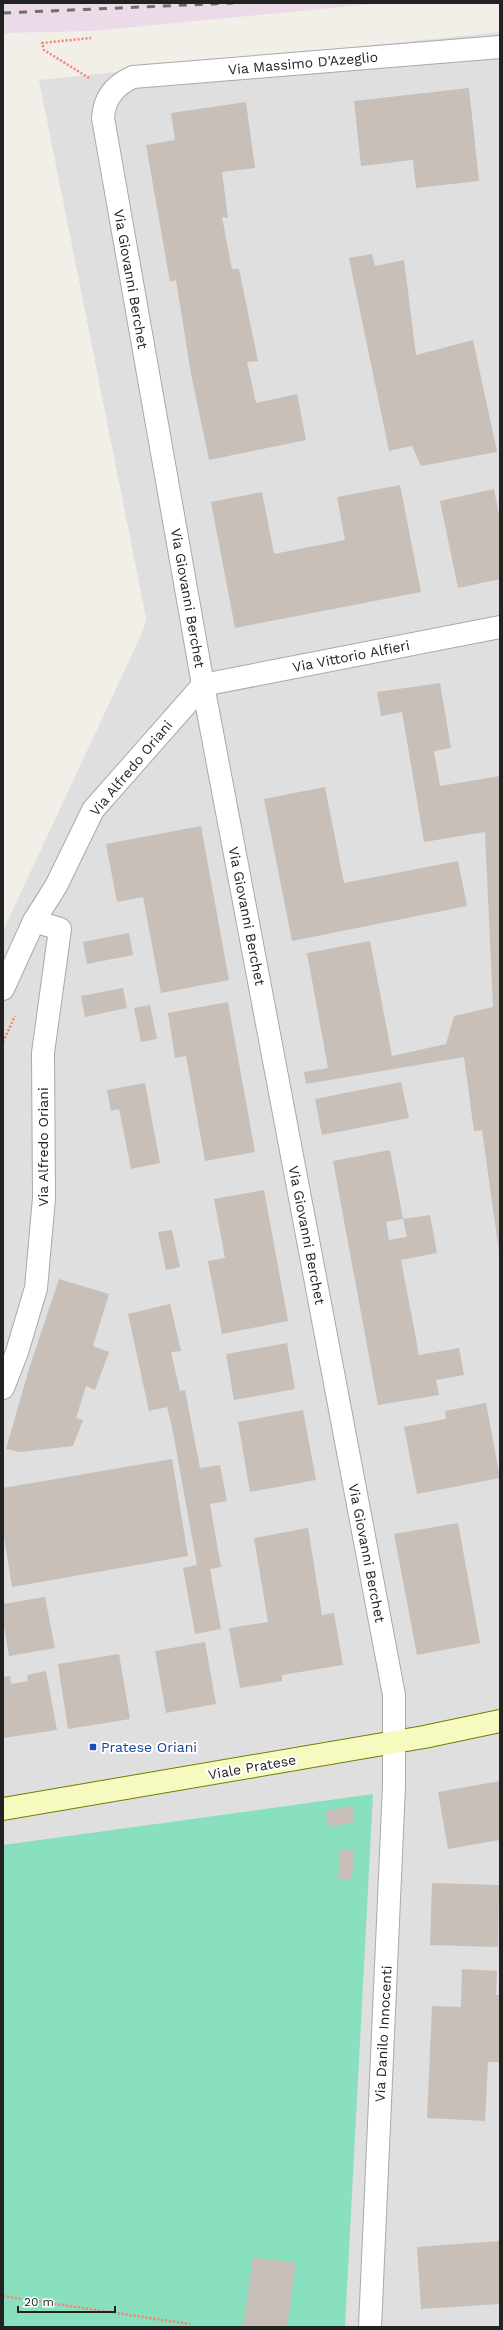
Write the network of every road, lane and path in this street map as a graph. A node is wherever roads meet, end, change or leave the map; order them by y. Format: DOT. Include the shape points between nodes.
graph roads {
  1 [pos="91,38"];
  2 [pos="500,48"];
  3 [pos="112,92"];
  4 [pos="500,627"];
  5 [pos="203,685"];
  6 [pos="34,921"];
  7 [pos="3,989"];
  8 [pos="3,1388"];
  9 [pos="500,1721"];
  10 [pos="395,1742"];
  11 [pos="3,1809"];
  12 [pos="3,2296"];
  13 [pos="190,2324"];
  14 [pos="370,2327"];
  1 -- 3 [label="path" via="42,43 44,50"];
  2 -- 3 [label="street, Via Massimo D'Azeglio" via="133,77 121,83"];
  3 -- 5 [label="street, Via Giovanni Berchet" via="106,101 103,118"];
  4 -- 5 [label="street, Via Vittorio Alfieri"];
  5 -- 6 [label="street, Via Alfredo Oriani" via="93,810 56,886"];
  5 -- 10 [label="street, Via Giovanni Berchet" via="392,1687"];
  6 -- 7 [label="street, Via Alfredo Oriani"];
  6 -- 8 [label="street, Via Alfredo Oriani" via="60,929 43,1053 44,1198 36,1288 17,1352"];
  9 -- 10 [label="street, Viale Pratese"];
  10 -- 11 [label="street, Viale Pratese"];
  10 -- 14 [label="street, Via Danilo Innocenti"];
  12 -- 13 [label="path"];
}
